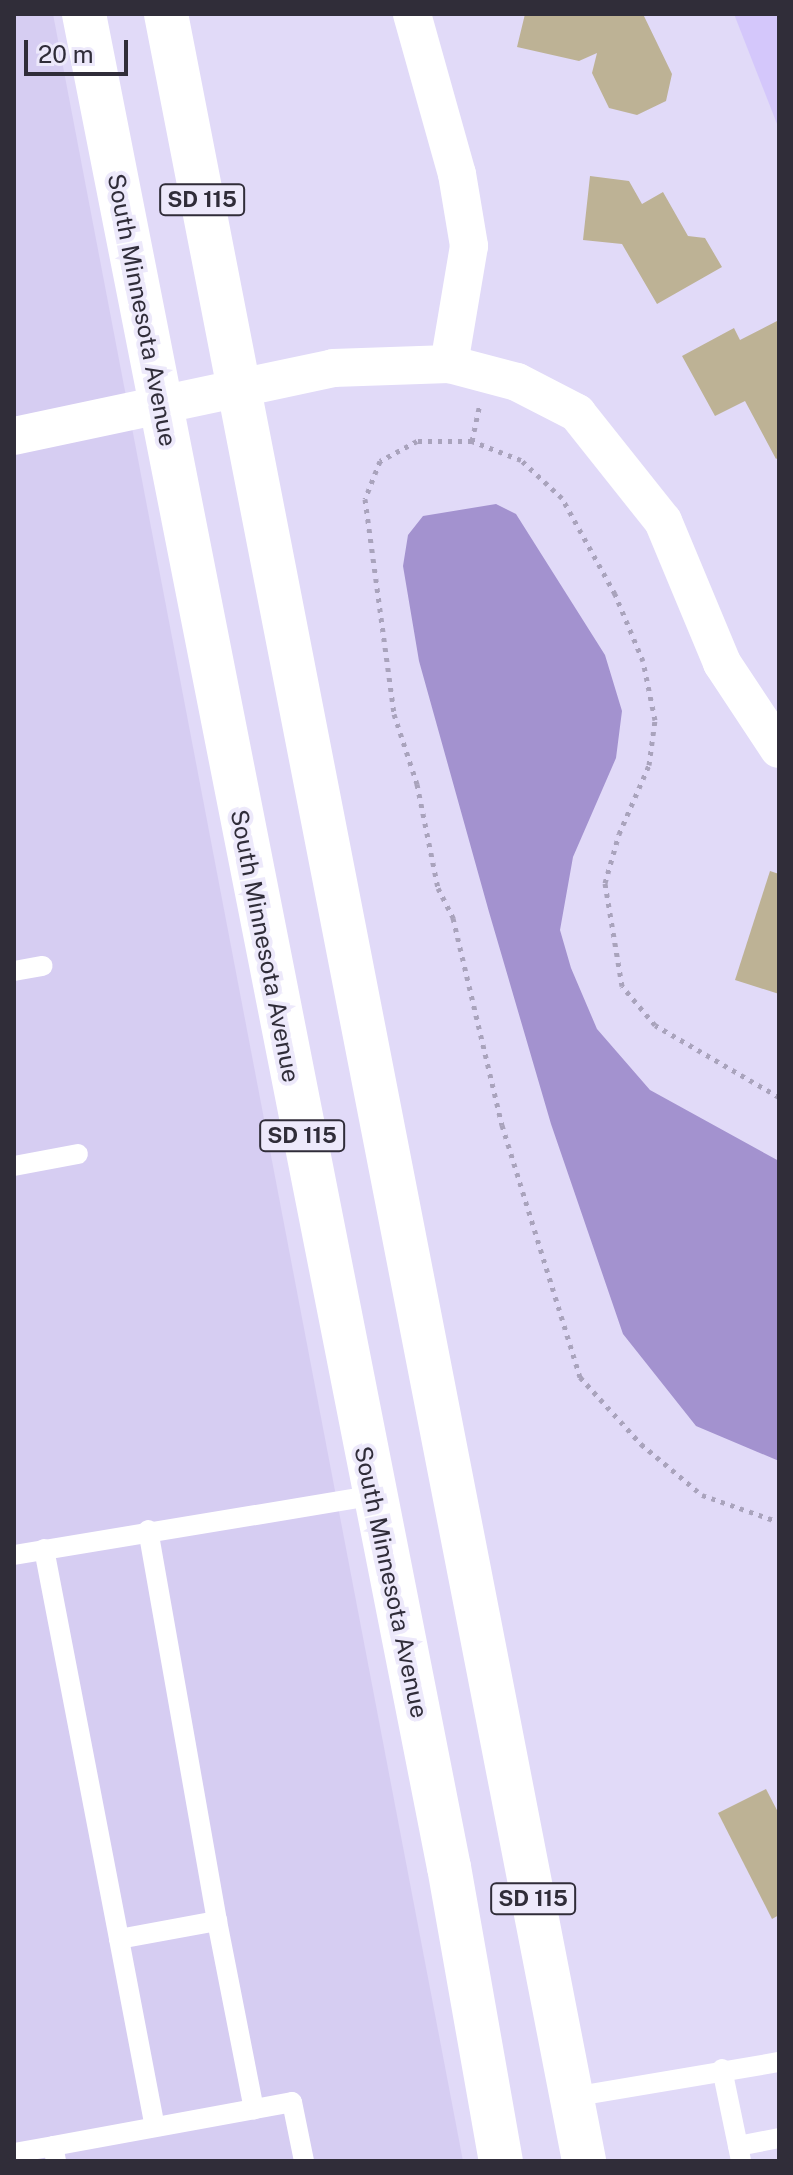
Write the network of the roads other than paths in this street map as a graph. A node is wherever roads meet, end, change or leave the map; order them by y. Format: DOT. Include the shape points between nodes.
graph roads {
  1 [pos="84,14"];
  2 [pos="166,14"];
  3 [pos="412,14"];
  4 [pos="449,364"];
  5 [pos="239,387"];
  6 [pos="160,403"];
  7 [pos="14,436"];
  8 [pos="779,749"];
  9 [pos="43,966"];
  10 [pos="14,971"];
  11 [pos="78,1154"];
  12 [pos="14,1166"];
  13 [pos="372,1496"];
  14 [pos="148,1530"];
  15 [pos="44,1549"];
  16 [pos="14,1555"];
  17 [pos="217,1921"];
  18 [pos="119,1939"];
  19 [pos="779,2062"];
  20 [pos="722,2069"];
  21 [pos="569,2081"];
  22 [pos="254,2109"];
  23 [pos="155,2127"];
  24 [pos="779,2138"];
  25 [pos="14,2153"];
  26 [pos="55,2153"];
  27 [pos="739,2153"];
  28 [pos="304,2161"];
  29 [pos="501,2161"];
  30 [pos="584,2161"];
  1 -- 6 [label="main road, South Minnesota Avenue / SD 115"];
  2 -- 5 [label="main road, SD 115"];
  3 -- 4 [label="street" via="457,174 469,246"];
  4 -- 5 [label="street" via="333,368"];
  4 -- 8 [label="street" via="517,382 577,413 663,521 722,663"];
  5 -- 6 [label="street"];
  5 -- 21 [label="main road, SD 115"];
  6 -- 7 [label="street"];
  6 -- 13 [label="main road, South Minnesota Avenue / SD 115"];
  9 -- 10 [label="lane"];
  11 -- 12 [label="lane"];
  13 -- 14 [label="lane"];
  13 -- 29 [label="main road, South Minnesota Avenue / SD 115" via="449,1867"];
  14 -- 15 [label="lane"];
  14 -- 17 [label="lane"];
  15 -- 16 [label="lane"];
  15 -- 18 [label="lane"];
  17 -- 18 [label="lane"];
  17 -- 22 [label="lane"];
  18 -- 23 [label="lane"];
  19 -- 20 [label="lane"];
  20 -- 21 [label="lane"];
  20 -- 27 [label="lane"];
  21 -- 30 [label="main road, SD 115"];
  22 -- 23 [label="lane"];
  22 -- 28 [label="lane" via="292,2102"];
  23 -- 26 [label="lane"];
  24 -- 27 [label="lane"];
  25 -- 26 [label="lane"];
}
